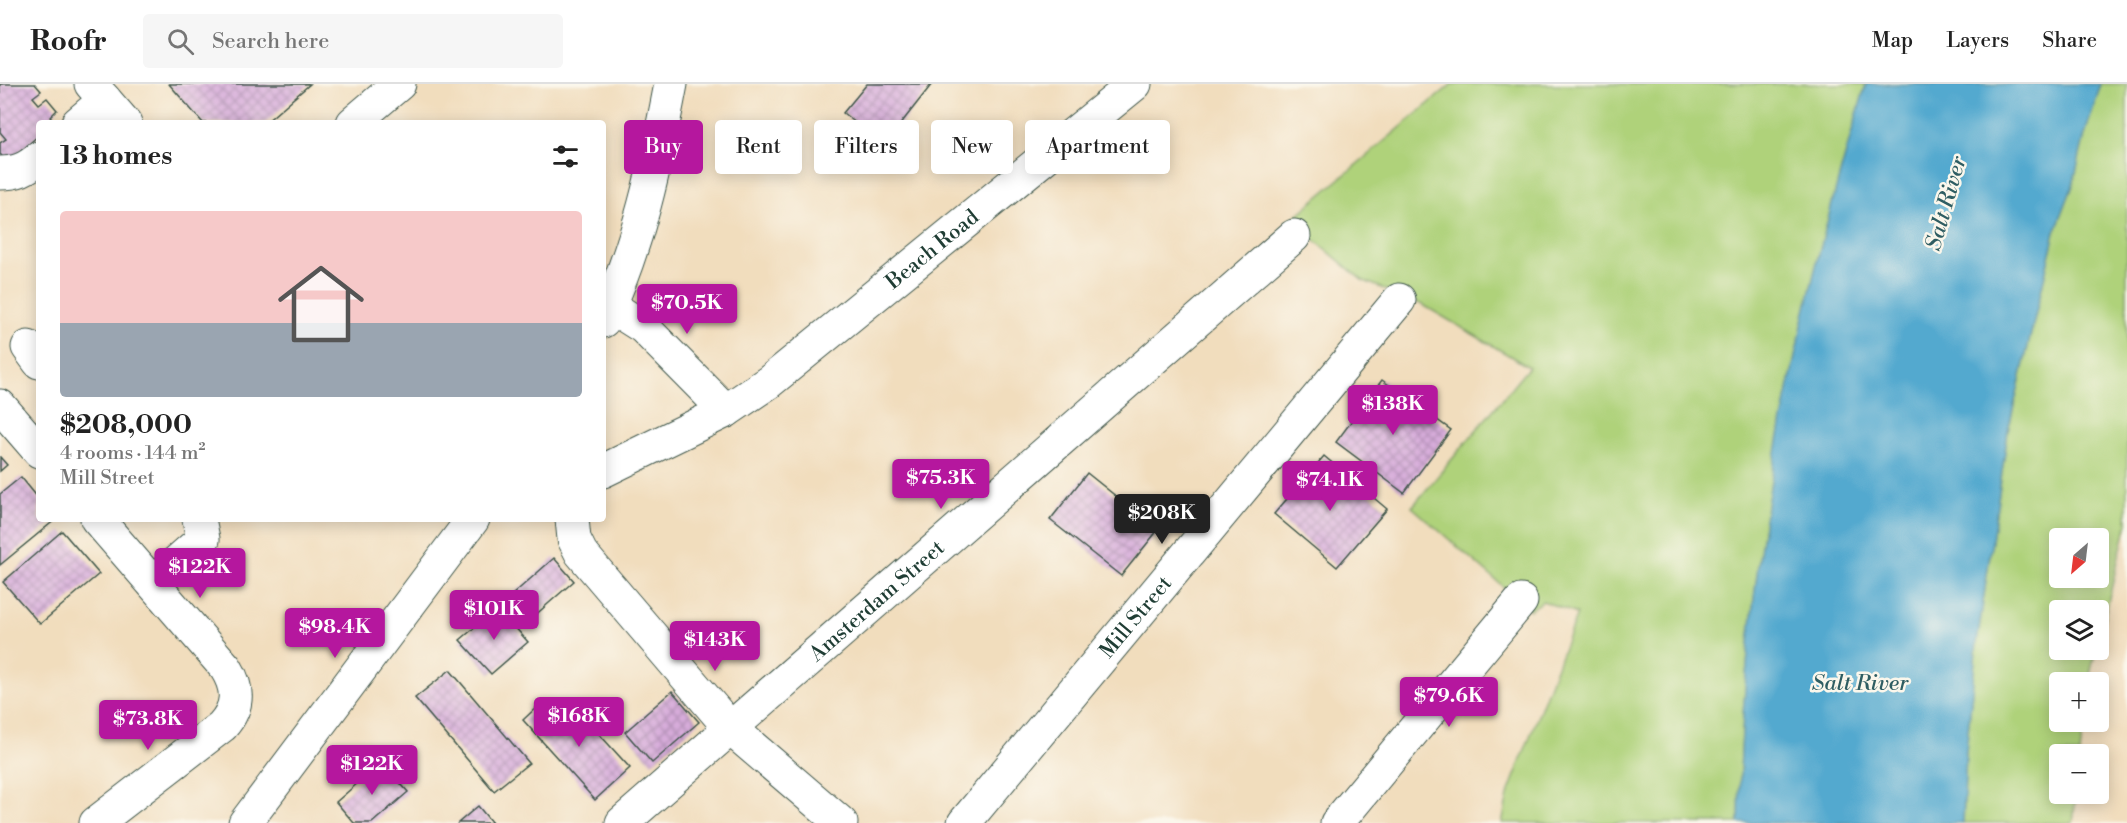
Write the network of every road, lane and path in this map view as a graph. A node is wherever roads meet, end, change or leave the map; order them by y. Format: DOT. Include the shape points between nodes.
graph roads {
  1 [pos="399,84"];
  2 [pos="671,84"];
  3 [pos="1135,84"];
  4 [pos="107,102"];
  5 [pos="82,120"];
  6 [pos="357,120"];
  7 [pos="36,161"];
  8 [pos="0,173"];
  9 [pos="1294,236"];
  10 [pos="1399,300"];
  11 [pos="607,313"];
  12 [pos="0,406"];
  13 [pos="726,411"];
  14 [pos="36,448"];
  15 [pos="606,470"];
  16 [pos="100,522"];
  17 [pos="200,522"];
  18 [pos="467,522"];
  19 [pos="572,522"];
  20 [pos="153,583"];
  21 [pos="1521,601"];
  22 [pos="730,728"];
  23 [pos="96,823"];
  24 [pos="245,823"];
  25 [pos="622,823"];
  26 [pos="841,823"];
  27 [pos="964,823"];
  28 [pos="1337,823"];
  1 -- 6 [label="street"];
  2 -- 11 [label="street" via="633,250"];
  3 -- 13 [label="street, Beach Road" via="769,382"];
  4 -- 5 [label="street"];
  7 -- 8 [label="street" via="15,173"];
  9 -- 22 [label="street, Amsterdam Street"];
  10 -- 27 [label="street, Mill Street"];
  11 -- 13 [label="street" via="642,327"];
  12 -- 14 [label="street"];
  13 -- 15 [label="street, Beach Road"];
  16 -- 20 [label="street"];
  17 -- 20 [label="street" via="203,539"];
  18 -- 24 [label="street"];
  19 -- 22 [label="street" via="581,554"];
  20 -- 23 [label="street" via="226,668 237,692 235,705 222,726"];
  21 -- 28 [label="street"];
  22 -- 25 [label="street, Amsterdam Street"];
  22 -- 26 [label="street"];
}
